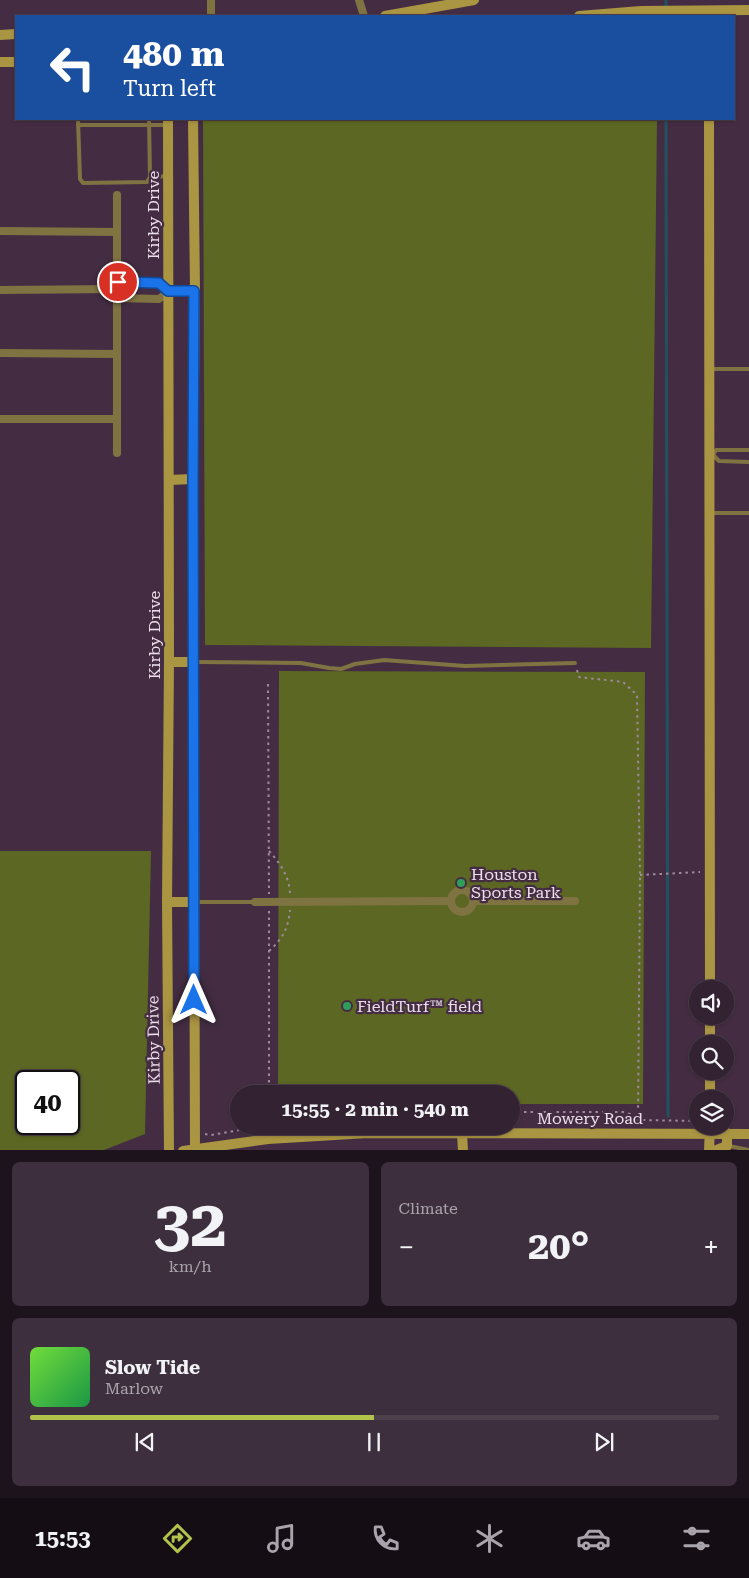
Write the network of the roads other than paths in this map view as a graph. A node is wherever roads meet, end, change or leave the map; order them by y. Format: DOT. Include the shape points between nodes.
graph roads {
  1 [pos="211,0"];
  2 [pos="359,0"];
  3 [pos="474,0"];
  4 [pos="709,9"];
  5 [pos="749,10"];
  6 [pos="211,15"];
  7 [pos="364,15"];
  8 [pos="391,15"];
  9 [pos="591,15"];
  10 [pos="15,34"];
  11 [pos="0,35"];
  12 [pos="0,62"];
  13 [pos="15,62"];
  14 [pos="78,120"];
  15 [pos="94,120"];
  16 [pos="106,120"];
  17 [pos="121,120"];
  18 [pos="133,120"];
  19 [pos="150,120"];
  20 [pos="193,120"];
  21 [pos="710,120"];
  22 [pos="168,122"];
  23 [pos="78,125"];
  24 [pos="94,125"];
  25 [pos="106,125"];
  26 [pos="120,125"];
  27 [pos="133,125"];
  28 [pos="150,125"];
  29 [pos="168,176"];
  30 [pos="150,177"];
  31 [pos="117,195"];
  32 [pos="0,231"];
  33 [pos="117,232"];
  34 [pos="117,286"];
  35 [pos="0,290"];
  36 [pos="168,291"];
  37 [pos="194,291"];
  38 [pos="117,298"];
  39 [pos="0,353"];
  40 [pos="117,354"];
  41 [pos="710,369"];
  42 [pos="749,369"];
  43 [pos="0,419"];
  44 [pos="116,419"];
  45 [pos="749,450"];
  46 [pos="116,453"];
  47 [pos="712,455"];
  48 [pos="749,462"];
  49 [pos="169,480"];
  50 [pos="193,480"];
  51 [pos="710,513"];
  52 [pos="749,513"];
  53 [pos="169,662"];
  54 [pos="194,662"];
  55 [pos="575,663"];
  56 [pos="451,901"];
  57 [pos="575,901"];
  58 [pos="167,902"];
  59 [pos="194,902"];
  60 [pos="255,902"];
  61 [pos="474,902"];
  62 [pos="710,980"];
  63 [pos="689,1131"];
  64 [pos="520,1133"];
  65 [pos="734,1134"];
  66 [pos="749,1134"];
  67 [pos="351,1135"];
  68 [pos="462,1135"];
  69 [pos="710,1135"];
  70 [pos="727,1135"];
  71 [pos="255,1146"];
  72 [pos="727,1146"];
  73 [pos="170,1150"];
  74 [pos="183,1150"];
  75 [pos="195,1150"];
  76 [pos="463,1150"];
  77 [pos="709,1150"];
  78 [pos="714,1150"];
  79 [pos="749,1150"];
  1 -- 6 [label="street"];
  2 -- 7 [label="street"];
  3 -- 8 [label="street"];
  4 -- 5 [label="street"];
  4 -- 9 [label="street"];
  10 -- 11 [label="street"];
  12 -- 13 [label="street"];
  14 -- 23 [label="lane"];
  15 -- 24 [label="lane"];
  16 -- 25 [label="lane"];
  17 -- 26 [label="lane"];
  18 -- 27 [label="lane"];
  19 -- 28 [label="lane"];
  20 -- 37 [label="street"];
  21 -- 41 [label="street"];
  22 -- 28 [label="lane"];
  22 -- 29 [label="street, Kirby Drive"];
  23 -- 24 [label="lane"];
  23 -- 30 [label="lane" via="80,179 83,183 147,182"];
  24 -- 25 [label="lane"];
  25 -- 26 [label="lane"];
  26 -- 27 [label="lane"];
  27 -- 28 [label="lane"];
  28 -- 30 [label="lane"];
  29 -- 30 [label="lane"];
  29 -- 36 [label="street, Kirby Drive"];
  31 -- 33 [label="street"];
  32 -- 33 [label="street"];
  33 -- 34 [label="street"];
  34 -- 35 [label="street"];
  34 -- 36 [label="street" via="159,283"];
  34 -- 38 [label="street"];
  36 -- 37 [label="street"];
  36 -- 38 [label="street" via="159,299"];
  36 -- 49 [label="street, Kirby Drive"];
  37 -- 50 [label="street"];
  38 -- 40 [label="street"];
  39 -- 40 [label="street"];
  40 -- 44 [label="street"];
  41 -- 42 [label="lane"];
  41 -- 47 [label="street"];
  43 -- 44 [label="street"];
  44 -- 46 [label="street"];
  45 -- 47 [label="lane" via="716,450"];
  47 -- 48 [label="lane" via="719,461"];
  47 -- 51 [label="street"];
  49 -- 50 [label="street"];
  49 -- 53 [label="street, Kirby Drive"];
  50 -- 54 [label="street"];
  51 -- 52 [label="lane"];
  51 -- 62 [label="street"];
  53 -- 54 [label="street"];
  53 -- 58 [label="street, Kirby Drive"];
  54 -- 55 [label="lane" via="301,663 341,669 384,660 465,666"];
  54 -- 59 [label="street"];
  56 -- 60 [label="street"];
  56 -- 61 [label="street" via="460,912 468,910"];
  56 -- 61 [label="street" via="456,892 462,890 472,895"];
  57 -- 61 [label="street"];
  58 -- 59 [label="street"];
  58 -- 73 [label="street, Kirby Drive"];
  59 -- 60 [label="lane"];
  59 -- 75 [label="street"];
  63 -- 64 [label="street, Mowery Road"];
  65 -- 66 [label="street, Mowery Road"];
  67 -- 71 [label="street, Mowery Road"];
  68 -- 76 [label="street"];
  69 -- 77 [label="street"];
  70 -- 72 [label="street"];
  71 -- 75 [label="street, Mowery Road"];
  72 -- 78 [label="street"];
  72 -- 79 [label="lane"];
  74 -- 75 [label="street, Mowery Road"];
}
